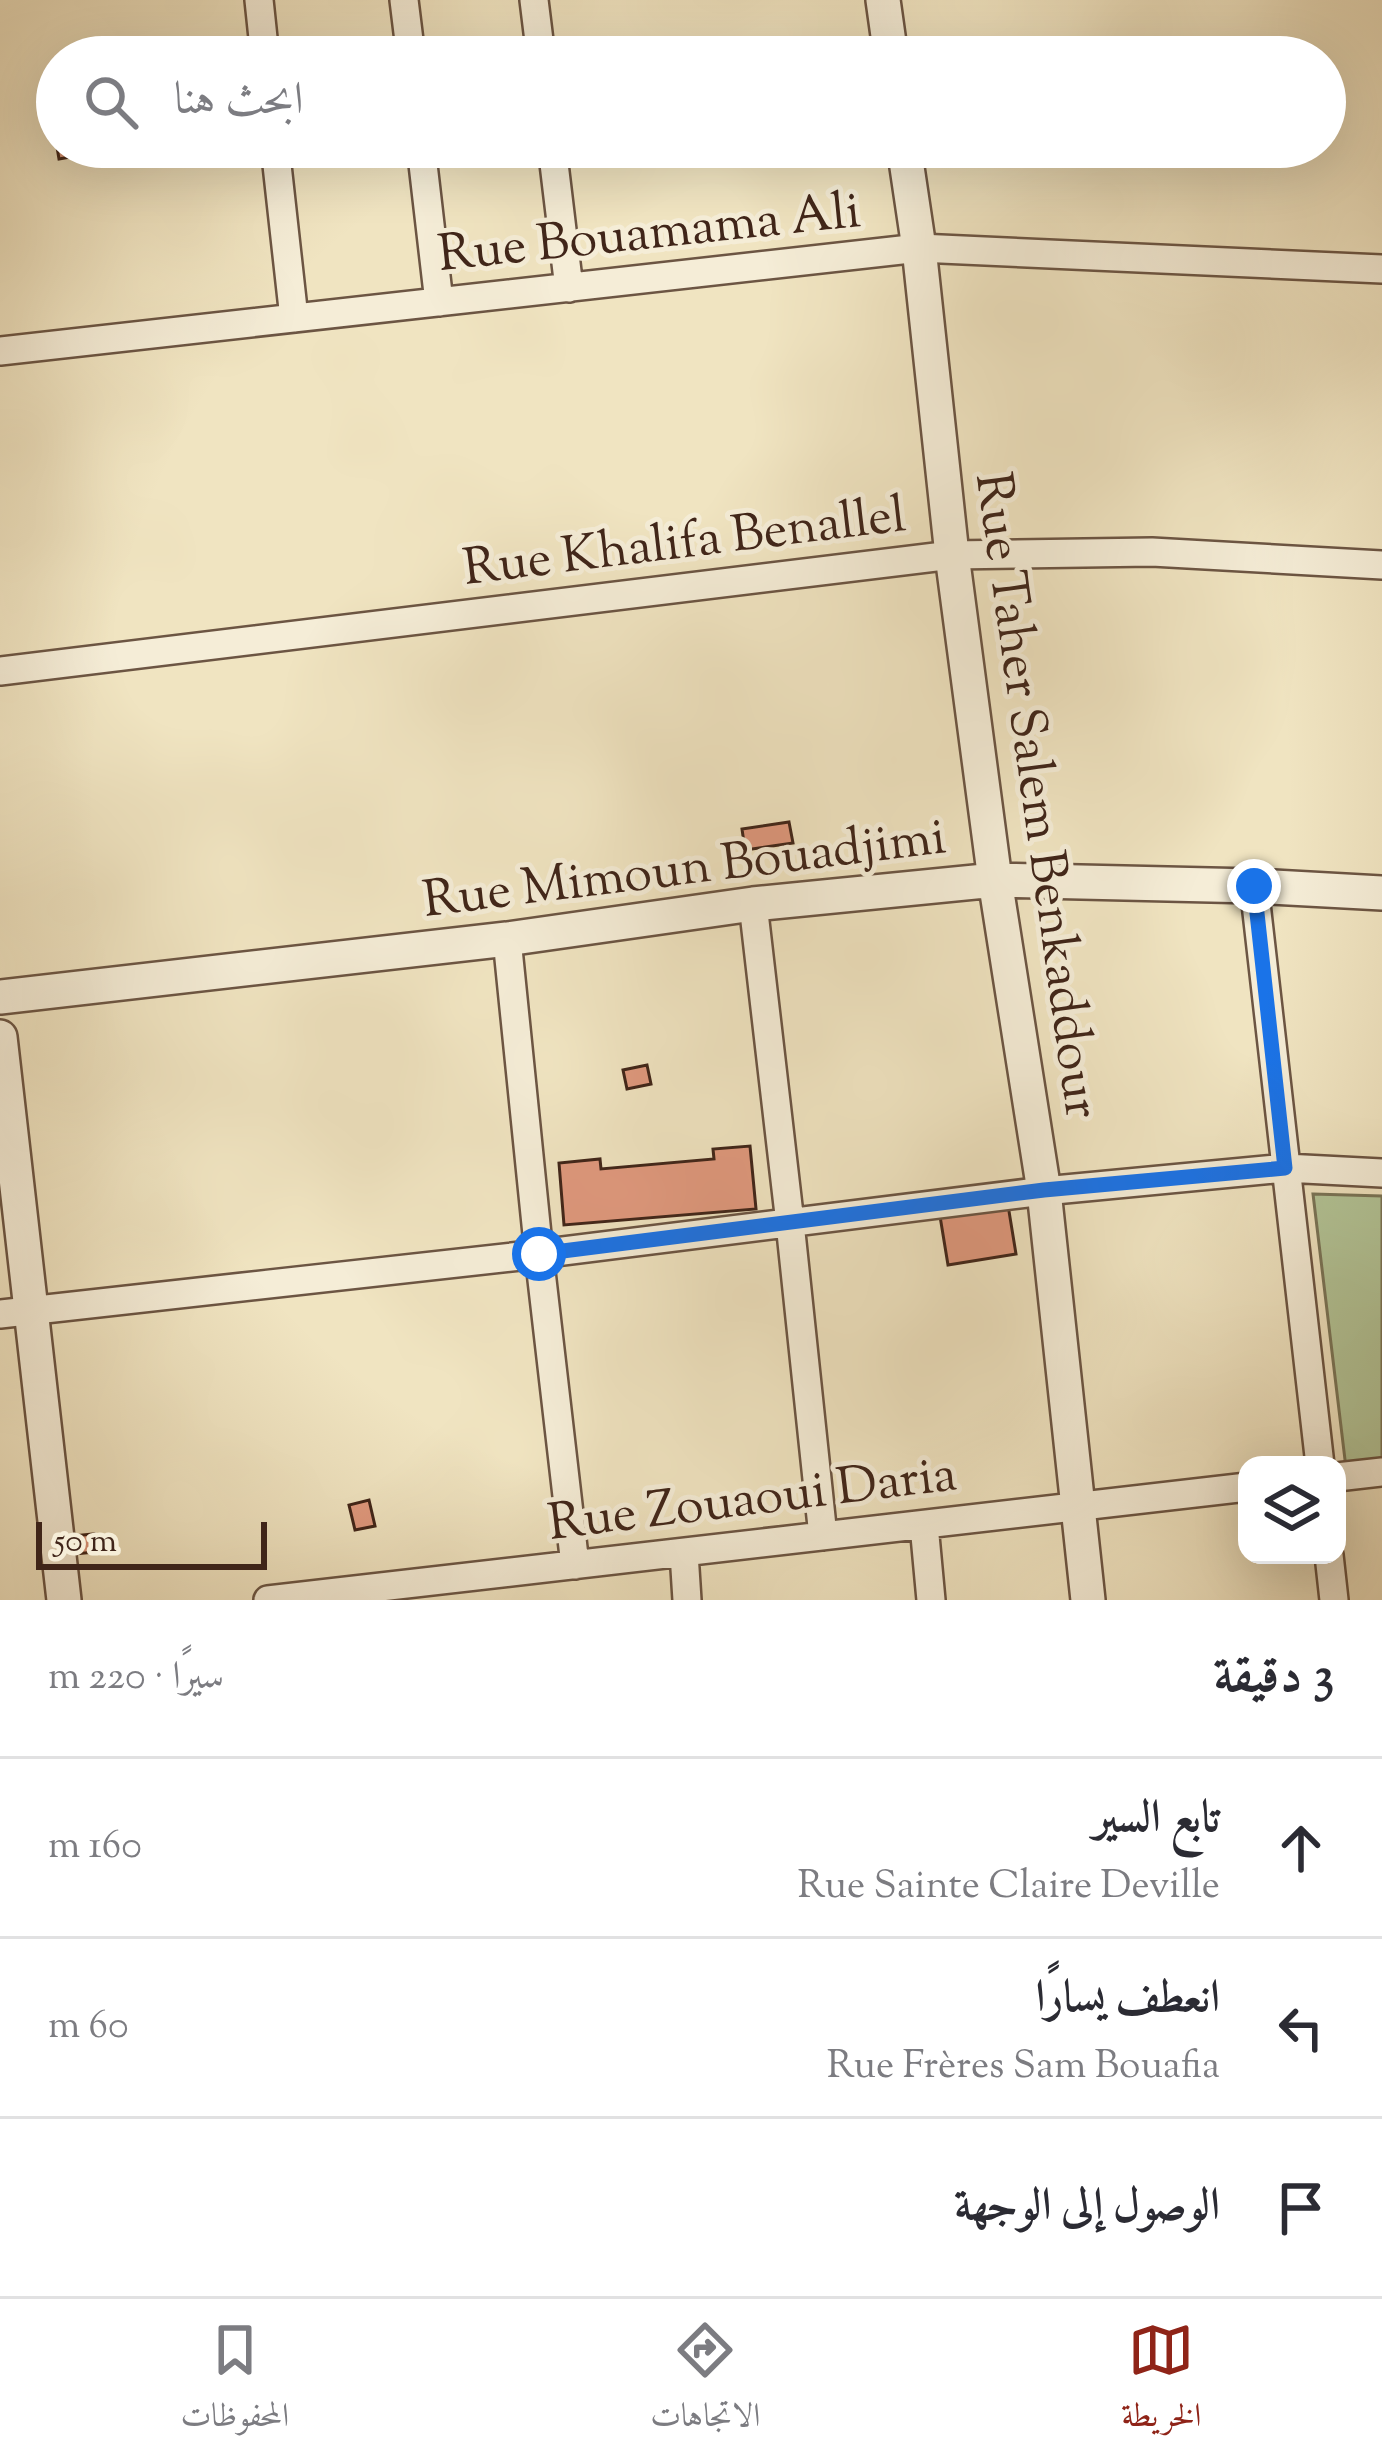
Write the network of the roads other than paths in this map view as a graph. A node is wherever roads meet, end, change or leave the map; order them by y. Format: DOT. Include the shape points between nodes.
graph roads {
  1 [pos="259,0"];
  2 [pos="404,0"];
  3 [pos="534,0"];
  4 [pos="883,0"];
  5 [pos="263,36"];
  6 [pos="408,36"];
  7 [pos="538,36"];
  8 [pos="888,36"];
  9 [pos="277,168"];
  10 [pos="423,168"];
  11 [pos="555,168"];
  12 [pos="907,168"];
  13 [pos="919,248"];
  14 [pos="1382,269"];
  15 [pos="569,287"];
  16 [pos="439,302"];
  17 [pos="294,319"];
  18 [pos="0,351"];
  19 [pos="952,555"];
  20 [pos="1382,565"];
  21 [pos="0,671"];
  22 [pos="995,880"];
  23 [pos="1254,886"];
  24 [pos="1382,892"];
  25 [pos="753,904"];
  26 [pos="507,939"];
  27 [pos="0,997"];
  28 [pos="0,1036"];
  29 [pos="1285,1168"];
  30 [pos="1382,1173"];
  31 [pos="1044,1190"];
  32 [pos="790,1223"];
  33 [pos="539,1254"];
  34 [pos="16,1312"];
  35 [pos="1319,1456"];
  36 [pos="1382,1472"];
  37 [pos="1346,1476"];
  38 [pos="1238,1488"];
  39 [pos="1078,1507"];
  40 [pos="924,1525"];
  41 [pos="823,1536"];
  42 [pos="684,1552"];
  43 [pos="1330,1564"];
  44 [pos="575,1565"];
  45 [pos="64,1600"];
  46 [pos="268,1600"];
  47 [pos="687,1600"];
  48 [pos="931,1600"];
  49 [pos="1088,1600"];
  50 [pos="1334,1600"];
  1 -- 5 [label="street"];
  2 -- 6 [label="street"];
  3 -- 7 [label="street"];
  4 -- 8 [label="street"];
  9 -- 17 [label="street"];
  10 -- 16 [label="street"];
  11 -- 15 [label="street"];
  12 -- 13 [label="street, Rue Taher Salem Benkaddour"];
  13 -- 14 [label="street, Rue Bouamama Ali"];
  13 -- 15 [label="street, Rue Bouamama Ali"];
  13 -- 19 [label="street, Rue Taher Salem Benkaddour"];
  15 -- 16 [label="street, Rue Bouamama Ali"];
  16 -- 17 [label="street, Rue Bouamama Ali"];
  17 -- 18 [label="street, Rue Bouamama Ali"];
  19 -- 20 [label="street, Rue Khalifa Benallel" via="1152,552"];
  19 -- 21 [label="street, Rue Khalifa Benallel"];
  19 -- 22 [label="street, Rue Taher Salem Benkaddour"];
  22 -- 23 [label="street, Rue Mimoun Bouadjimi"];
  22 -- 25 [label="street, Rue Mimoun Bouadjimi"];
  22 -- 31 [label="street, Rue Taher Salem Benkaddour"];
  23 -- 24 [label="street, Rue Mimoun Bouadjimi"];
  23 -- 29 [label="street"];
  25 -- 26 [label="street, Rue Mimoun Bouadjimi"];
  25 -- 32 [label="street"];
  26 -- 27 [label="street, Rue Mimoun Bouadjimi"];
  26 -- 33 [label="street"];
  28 -- 34 [label="street"];
  29 -- 30 [label="street"];
  29 -- 31 [label="street"];
  29 -- 35 [label="street"];
  31 -- 32 [label="street"];
  31 -- 39 [label="street, Rue Taher Salem Benkaddour"];
  32 -- 33 [label="street"];
  32 -- 41 [label="street"];
  33 -- 34 [label="street"];
  33 -- 44 [label="street"];
  34 -- 45 [label="street"];
  36 -- 37 [label="street"];
  38 -- 39 [label="street, Rue Zouaoui Daria"];
  39 -- 40 [label="street, Rue Zouaoui Daria"];
  39 -- 49 [label="street, Rue Taher Salem Benkaddour"];
  40 -- 41 [label="street, Rue Zouaoui Daria"];
  40 -- 48 [label="street"];
  41 -- 42 [label="street, Rue Zouaoui Daria"];
  42 -- 44 [label="street, Rue Zouaoui Daria"];
  42 -- 47 [label="street"];
  43 -- 50 [label="street"];
  44 -- 46 [label="street, Rue Zouaoui Daria"];
}
